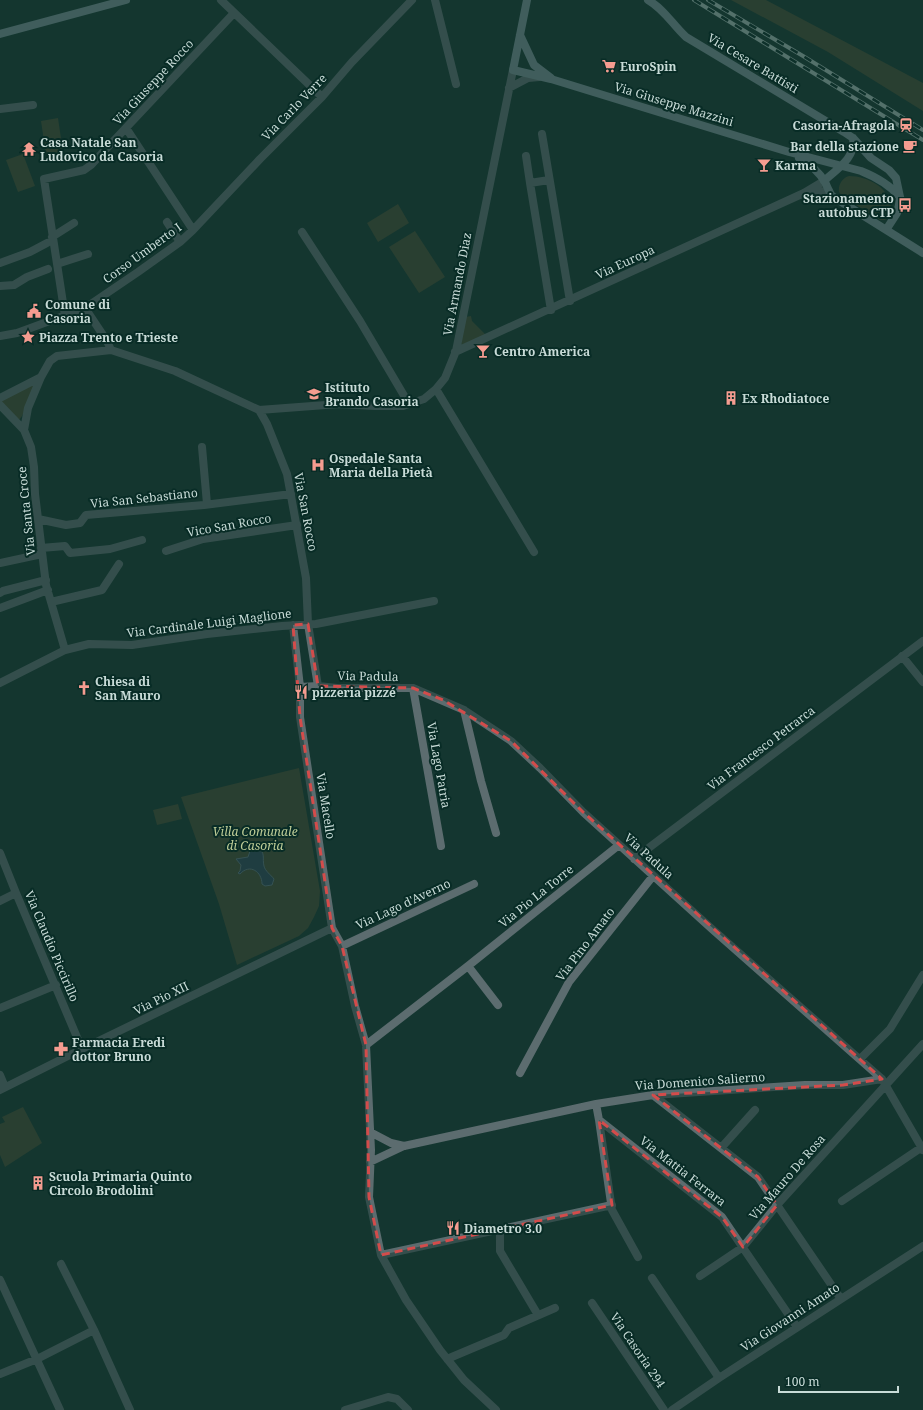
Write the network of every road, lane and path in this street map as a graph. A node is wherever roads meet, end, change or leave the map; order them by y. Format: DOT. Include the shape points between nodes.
graph roads {
  1 [pos="126,0"];
  2 [pos="221,0"];
  3 [pos="412,0"];
  4 [pos="435,0"];
  5 [pos="527,0"];
  6 [pos="648,0"];
  7 [pos="102,4"];
  8 [pos="234,13"];
  9 [pos="0,34"];
  10 [pos="520,35"];
  11 [pos="513,70"];
  12 [pos="540,77"];
  13 [pos="551,79"];
  14 [pos="456,84"];
  15 [pos="509,88"];
  16 [pos="322,97"];
  17 [pos="33,105"];
  18 [pos="0,109"];
  19 [pos="126,128"];
  20 [pos="542,134"];
  21 [pos="853,138"];
  22 [pos="790,152"];
  23 [pos="526,156"];
  24 [pos="841,166"];
  25 [pos="549,180"];
  26 [pos="824,181"];
  27 [pos="530,182"];
  28 [pos="829,191"];
  29 [pos="804,193"];
  30 [pos="900,197"];
  31 [pos="167,222"];
  32 [pos="74,223"];
  33 [pos="193,230"];
  34 [pos="886,230"];
  35 [pos="302,232"];
  36 [pos="52,237"];
  37 [pos="180,242"];
  38 [pos="47,243"];
  39 [pos="923,253"];
  40 [pos="88,254"];
  41 [pos="0,263"];
  42 [pos="57,264"];
  43 [pos="48,269"];
  44 [pos="0,286"];
  45 [pos="570,301"];
  46 [pos="85,308"];
  47 [pos="550,310"];
  48 [pos="65,316"];
  49 [pos="0,336"];
  50 [pos="111,350"];
  51 [pos="456,352"];
  52 [pos="40,377"];
  53 [pos="436,389"];
  54 [pos="0,398"];
  55 [pos="408,404"];
  56 [pos="0,406"];
  57 [pos="258,410"];
  58 [pos="24,430"];
  59 [pos="202,447"];
  60 [pos="291,494"];
  61 [pos="208,504"];
  62 [pos="38,519"];
  63 [pos="296,525"];
  64 [pos="142,540"];
  65 [pos="42,551"];
  66 [pos="166,551"];
  67 [pos="534,552"];
  68 [pos="0,563"];
  69 [pos="119,564"];
  70 [pos="46,580"];
  71 [pos="48,590"];
  72 [pos="0,593"];
  73 [pos="434,601"];
  74 [pos="51,602"];
  75 [pos="0,608"];
  76 [pos="308,624"];
  77 [pos="293,625"];
  78 [pos="923,641"];
  79 [pos="66,650"];
  80 [pos="902,656"];
  81 [pos="922,681"];
  82 [pos="0,683"];
  83 [pos="318,686"];
  84 [pos="300,687"];
  85 [pos="414,688"];
  86 [pos="464,710"];
  87 [pos="496,834"];
  88 [pos="619,845"];
  89 [pos="441,846"];
  90 [pos="0,853"];
  91 [pos="634,859"];
  92 [pos="653,876"];
  93 [pos="474,884"];
  94 [pos="16,892"];
  95 [pos="0,901"];
  96 [pos="332,928"];
  97 [pos="342,946"];
  98 [pos="468,966"];
  99 [pos="923,975"];
  100 [pos="56,985"];
  101 [pos="498,1005"];
  102 [pos="0,1008"];
  103 [pos="923,1044"];
  104 [pos="366,1045"];
  105 [pos="82,1048"];
  106 [pos="860,1059"];
  107 [pos="520,1073"];
  108 [pos="0,1075"];
  109 [pos="883,1082"];
  110 [pos="3,1088"];
  111 [pos="653,1095"];
  112 [pos="596,1104"];
  113 [pos="755,1110"];
  114 [pos="599,1120"];
  115 [pos="370,1132"];
  116 [pos="404,1146"];
  117 [pos="721,1148"];
  118 [pos="922,1148"];
  119 [pos="370,1162"];
  120 [pos="842,1201"];
  121 [pos="612,1205"];
  122 [pos="777,1205"];
  123 [pos="500,1229"];
  124 [pos="923,1246"];
  125 [pos="743,1247"];
  126 [pos="381,1255"];
  127 [pos="638,1257"];
  128 [pos="62,1264"];
  129 [pos="700,1276"];
  130 [pos="652,1278"];
  131 [pos="0,1280"];
  132 [pos="841,1299"];
  133 [pos="592,1302"];
  134 [pos="555,1308"];
  135 [pos="538,1315"];
  136 [pos="797,1327"];
  137 [pos="94,1330"];
  138 [pos="37,1359"];
  139 [pos="447,1359"];
  140 [pos="0,1374"];
  141 [pos="719,1378"];
  142 [pos="60,1410"];
  143 [pos="130,1410"];
  144 [pos="345,1410"];
  145 [pos="408,1410"];
  146 [pos="496,1410"];
  147 [pos="664,1410"];
  148 [pos="672,1410"];
  1 -- 7 [label="street"];
  2 -- 8 [label="street"];
  3 -- 16 [label="street, Via Carlo Verre"];
  4 -- 14 [label="street"];
  5 -- 10 [label="street, Via Armando Diaz"];
  6 -- 21 [label="street, Via Cesare Battisti" via="658,6 686,37"];
  7 -- 9 [label="street"];
  8 -- 16 [label="street"];
  8 -- 19 [label="street, Via Giuseppe Rocco"];
  10 -- 11 [label="street, Via Armando Diaz"];
  10 -- 13 [label="street, Via Giuseppe Mazzini" via="534,65"];
  11 -- 12 [label="street, Via Giuseppe Mazzini"];
  11 -- 15 [label="street, Via Armando Diaz"];
  12 -- 13 [label="street, Via Giuseppe Mazzini"];
  12 -- 15 [label="street, Via Giuseppe Mazzini" via="528,78"];
  13 -- 22 [label="street, Via Giuseppe Mazzini"];
  15 -- 51 [label="street, Via Armando Diaz"];
  16 -- 33 [label="street, Via Carlo Verre"];
  17 -- 18 [label="street"];
  19 -- 33 [label="street"];
  19 -- 36 [label="street, Via Giuseppe Rocco" via="84,170 44,179"];
  20 -- 25 [label="street"];
  21 -- 24 [label="street" via="853,150"];
  21 -- 30 [label="street, Via Cesare Battisti" via="871,158 892,173"];
  22 -- 24 [label="street, Via Giuseppe Mazzini"];
  22 -- 26 [label="street, Via Giuseppe Mazzini" via="806,162"];
  23 -- 27 [label="street"];
  24 -- 26 [label="street"];
  24 -- 30 [label="street, Via Giuseppe Mazzini" via="872,175"];
  25 -- 27 [label="street"];
  25 -- 45 [label="street"];
  26 -- 28 [label="street, Via Giuseppe Mazzini"];
  26 -- 29 [label="street, Via Europa"];
  27 -- 47 [label="street"];
  28 -- 29 [label="street, Via Europa"];
  28 -- 34 [label="street" via="832,196"];
  29 -- 45 [label="street, Via Europa"];
  30 -- 34 [label="street" via="896,213"];
  31 -- 37 [label="street"];
  32 -- 36 [label="street"];
  33 -- 37 [label="street, Corso Umberto I"];
  34 -- 39 [label="street"];
  35 -- 55 [label="street" via="360,321"];
  36 -- 42 [label="street"];
  37 -- 46 [label="street, Corso Umberto I"];
  38 -- 41 [label="street"];
  40 -- 42 [label="street"];
  42 -- 48 [label="street"];
  43 -- 44 [label="street" via="14,285"];
  45 -- 47 [label="street, Via Europa"];
  46 -- 48 [label="street"];
  46 -- 50 [label="street"];
  47 -- 51 [label="street, Via Europa"];
  48 -- 49 [label="street"];
  50 -- 52 [label="street" via="57,356 50,361"];
  50 -- 57 [label="street" via="175,371"];
  51 -- 53 [label="street, Via Armando Diaz" via="445,378"];
  52 -- 54 [label="street"];
  52 -- 58 [label="street" via="28,408"];
  53 -- 55 [label="street, Via Armando Diaz" via="424,399"];
  53 -- 67 [label="street"];
  55 -- 57 [label="street, Via Armando Diaz" via="339,404"];
  56 -- 58 [label="street"];
  57 -- 60 [label="street, Via San Rocco" via="267,424 287,474"];
  58 -- 62 [label="street, Via Santa Croce" via="34,467"];
  59 -- 61 [label="street, Via San Sebastiano"];
  60 -- 61 [label="street, Via San Sebastiano"];
  60 -- 63 [label="street, Via San Rocco"];
  61 -- 62 [label="street, Via San Sebastiano" via="86,515 80,523 66,525"];
  62 -- 65 [label="street, Via Santa Croce"];
  63 -- 66 [label="street, Vico San Rocco" via="203,539"];
  63 -- 76 [label="street, Via San Rocco" via="306,578"];
  64 -- 65 [label="street" via="110,549 70,554 64,546"];
  65 -- 68 [label="street"];
  65 -- 70 [label="street, Via Santa Croce"];
  69 -- 74 [label="street" via="102,590"];
  70 -- 71 [label="street, Via Santa Croce"];
  70 -- 72 [label="street"];
  71 -- 74 [label="street, Via Santa Croce"];
  71 -- 75 [label="street"];
  73 -- 76 [label="street, Via Cardinale Luigi Maglione"];
  74 -- 79 [label="street, Via Santa Croce"];
  76 -- 77 [label="street, Via Cardinale Luigi Maglione"];
  76 -- 83 [label="street, Via San Rocco"];
  77 -- 79 [label="street, Via Cardinale Luigi Maglione" via="132,645 89,644"];
  77 -- 84 [label="street, Via Macello"];
  78 -- 80 [label="street, Via Francesco Petrarca"];
  79 -- 82 [label="street, Via Cardinale Luigi Maglione"];
  80 -- 81 [label="street"];
  80 -- 91 [label="street, Via Francesco Petrarca"];
  83 -- 84 [label="street, Via Padula"];
  83 -- 85 [label="street, Via Padula"];
  84 -- 96 [label="street, Via Macello" via="300,717"];
  85 -- 86 [label="street, Via Padula"];
  85 -- 89 [label="street, Via Lago Patria"];
  86 -- 87 [label="street"];
  86 -- 88 [label="street, Via Padula" via="511,741"];
  88 -- 91 [label="street, Via Padula"];
  88 -- 98 [label="street, Via Pio La Torre"];
  90 -- 94 [label="street, Via Claudio Piccirillo"];
  91 -- 92 [label="street, Via Padula"];
  92 -- 106 [label="street, Via Padula"];
  92 -- 107 [label="street, Via Pino Amato" via="569,982"];
  93 -- 97 [label="street, Via Lago d'Averno"];
  94 -- 95 [label="street"];
  94 -- 100 [label="street, Via Claudio Piccirillo"];
  96 -- 97 [label="street"];
  96 -- 105 [label="street, Via Pio XII"];
  97 -- 104 [label="street"];
  98 -- 101 [label="street"];
  98 -- 104 [label="street, Via Pio La Torre"];
  99 -- 106 [label="street" via="890,1029"];
  100 -- 102 [label="street"];
  100 -- 105 [label="street, Via Claudio Piccirillo"];
  103 -- 109 [label="street, Via Mauro De Rosa"];
  104 -- 115 [label="street"];
  105 -- 110 [label="street, Via Pio XII"];
  106 -- 109 [label="street, Via Padula"];
  108 -- 110 [label="street"];
  109 -- 111 [label="street, Via Domenico Salierno"];
  109 -- 118 [label="street, Via Padula"];
  109 -- 122 [label="street, Via Mauro De Rosa"];
  111 -- 112 [label="street, Via Domenico Salierno"];
  111 -- 117 [label="street"];
  112 -- 114 [label="street"];
  112 -- 116 [label="street, Via Domenico Salierno"];
  113 -- 117 [label="street"];
  114 -- 121 [label="street"];
  114 -- 125 [label="street, Via Mattia Ferrara" via="722,1217"];
  115 -- 116 [label="street" via="391,1143"];
  115 -- 119 [label="street"];
  116 -- 119 [label="street, Via Domenico Salierno"];
  117 -- 122 [label="street" via="758,1177"];
  118 -- 120 [label="street"];
  119 -- 126 [label="street" via="369,1197"];
  121 -- 123 [label="street"];
  121 -- 127 [label="street" via="612,1210"];
  122 -- 125 [label="street, Via Mauro De Rosa"];
  122 -- 132 [label="street"];
  123 -- 126 [label="street"];
  123 -- 135 [label="street" via="500,1252"];
  124 -- 132 [label="street, Via Giovanni Amato"];
  125 -- 129 [label="street, Via Mauro De Rosa"];
  125 -- 136 [label="street, Via Mattia Ferrara"];
  126 -- 139 [label="street" via="406,1300"];
  128 -- 137 [label="street"];
  130 -- 141 [label="street"];
  131 -- 138 [label="street"];
  132 -- 136 [label="street, Via Giovanni Amato"];
  133 -- 147 [label="street, Via Casoria 294"];
  134 -- 135 [label="street"];
  135 -- 139 [label="street" via="509,1328 504,1335"];
  136 -- 141 [label="street, Via Giovanni Amato"];
  137 -- 138 [label="street"];
  137 -- 143 [label="street"];
  138 -- 140 [label="street"];
  138 -- 142 [label="street"];
  139 -- 146 [label="street" via="464,1380"];
  141 -- 148 [label="street, Via Giovanni Amato"];
  144 -- 145 [label="street" via="388,1397 398,1399"];
}
